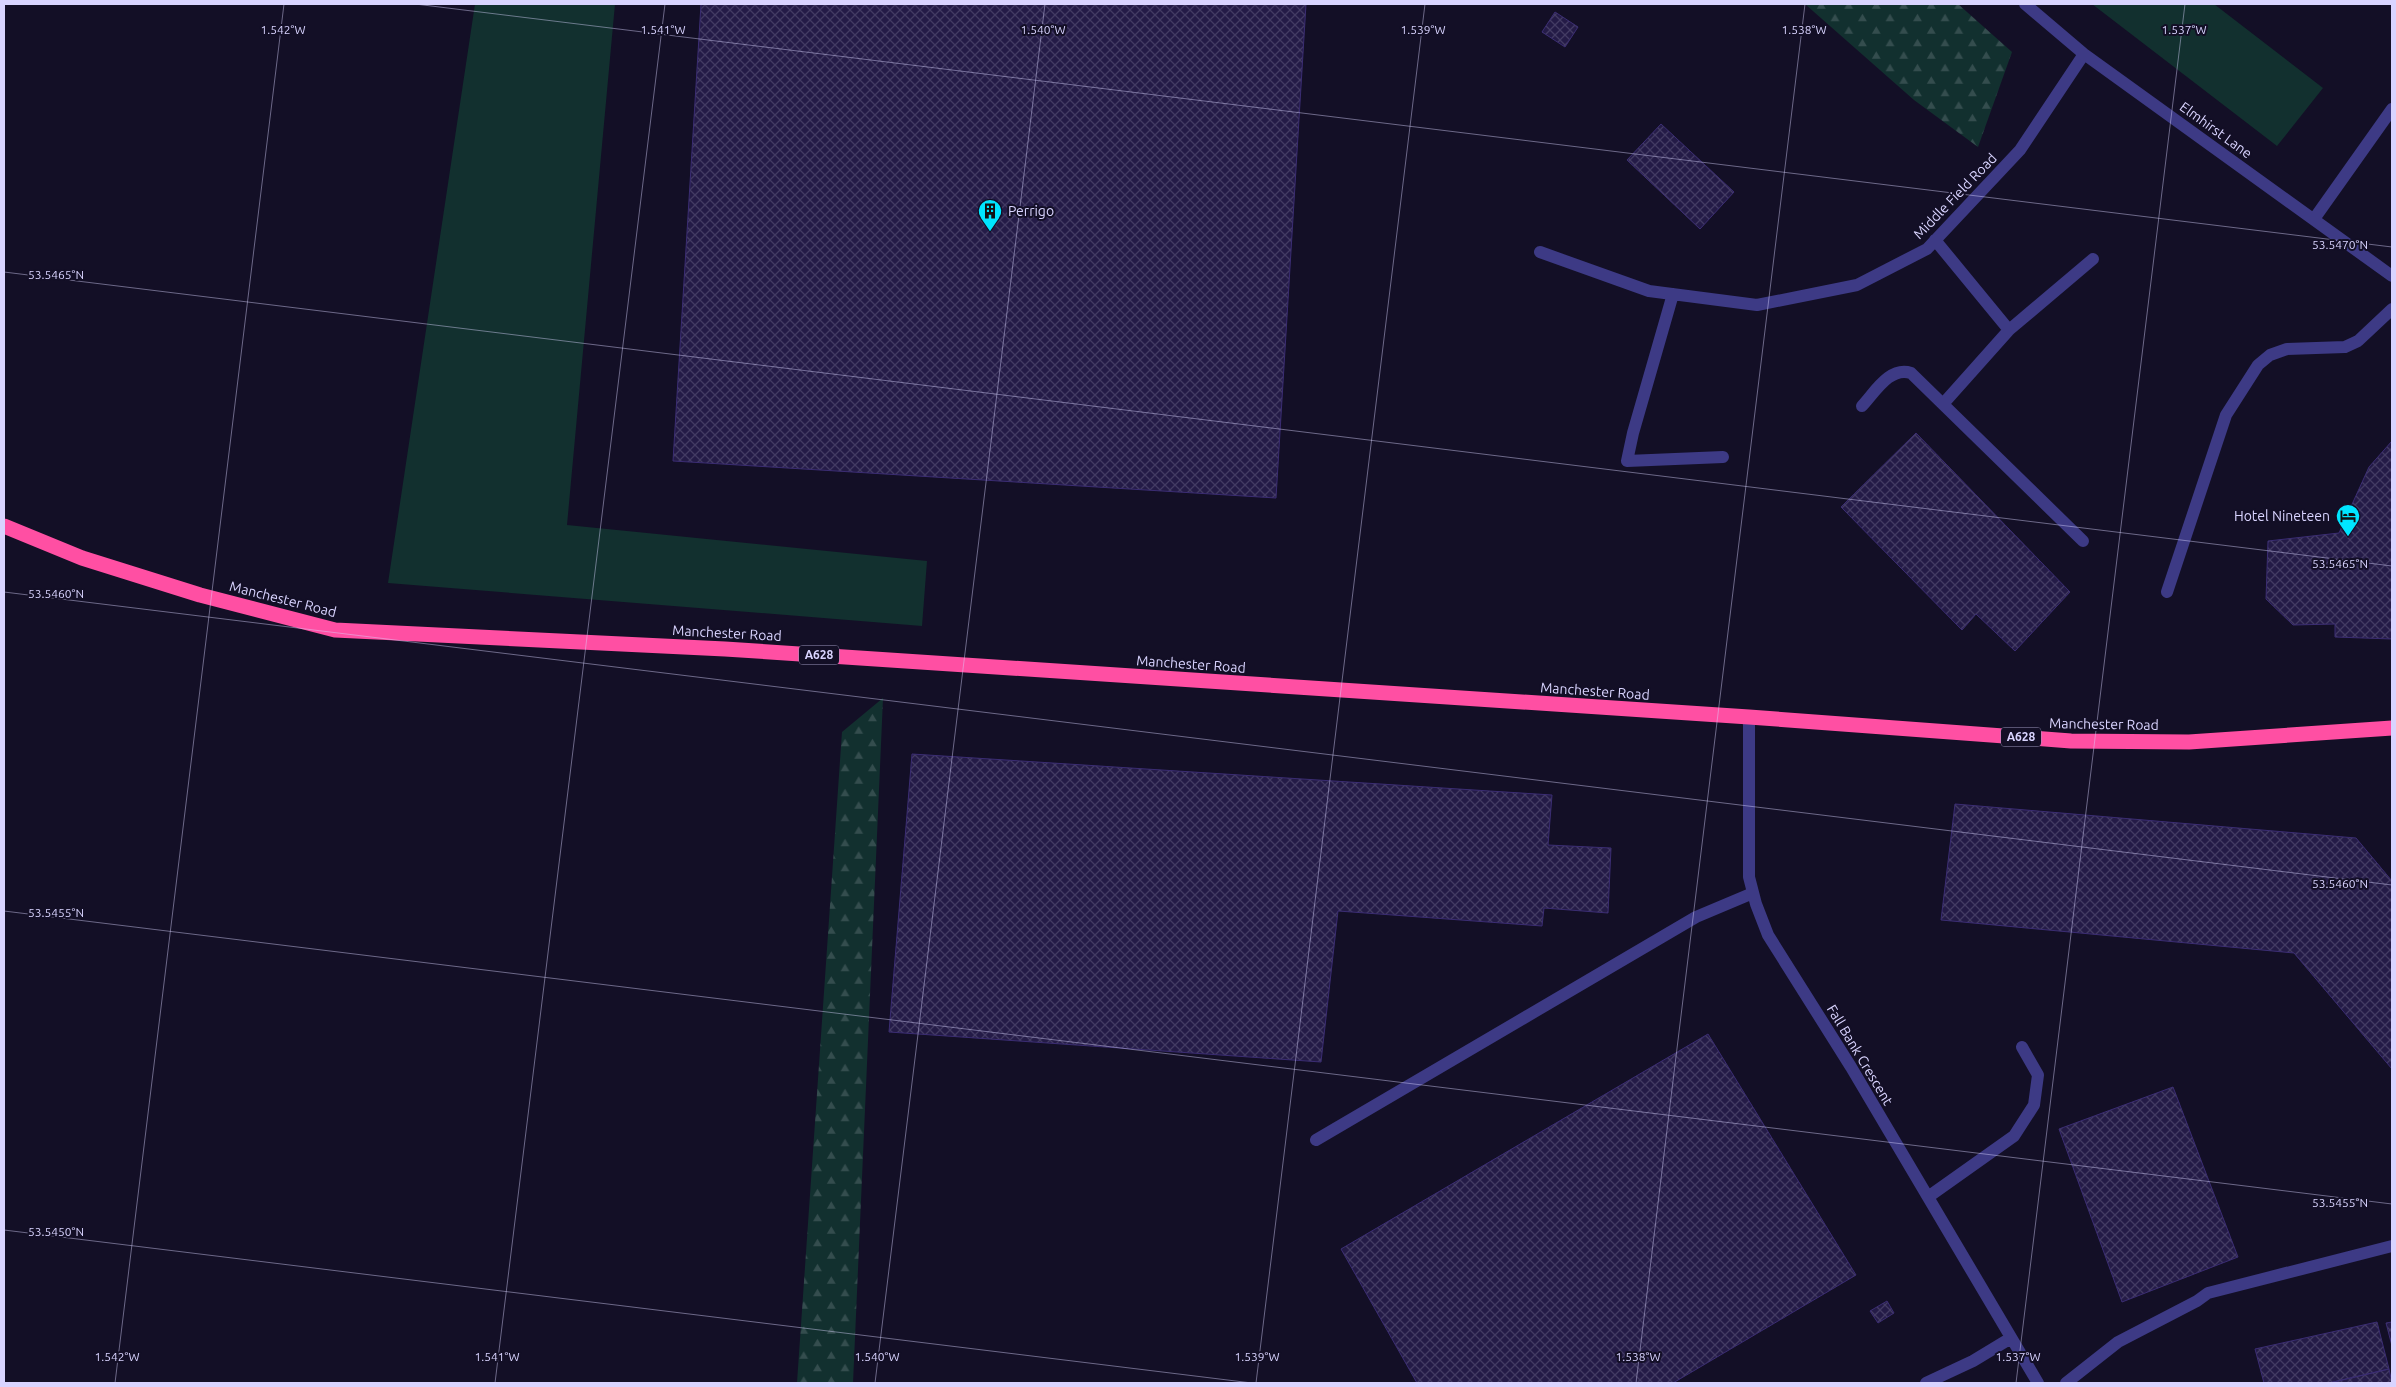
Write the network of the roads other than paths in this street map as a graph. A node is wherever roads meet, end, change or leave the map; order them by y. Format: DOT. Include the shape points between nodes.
graph roads {
  1 [pos="2025,4"];
  2 [pos="2084,54"];
  3 [pos="2392,109"];
  4 [pos="2314,219"];
  5 [pos="1935,240"];
  6 [pos="1540,252"];
  7 [pos="2093,259"];
  8 [pos="2392,276"];
  9 [pos="1673,294"];
  10 [pos="2392,309"];
  11 [pos="2009,330"];
  12 [pos="1943,404"];
  13 [pos="1862,406"];
  14 [pos="1722,457"];
  15 [pos="4,526"];
  16 [pos="2083,540"];
  17 [pos="2167,592"];
  18 [pos="1749,717"];
  19 [pos="2392,728"];
  20 [pos="1753,893"];
  21 [pos="2022,1047"];
  22 [pos="1316,1140"];
  23 [pos="1928,1197"];
  24 [pos="2392,1246"];
  25 [pos="2011,1338"];
  26 [pos="1926,1383"];
  27 [pos="2038,1383"];
  28 [pos="2066,1383"];
  1 -- 2 [label="street, Elmhirst Lane"];
  2 -- 4 [label="street, Elmhirst Lane"];
  2 -- 5 [label="street, Middle Field Road" via="2020,150"];
  3 -- 4 [label="street"];
  4 -- 8 [label="street, Elmhirst Lane"];
  5 -- 9 [label="street, Middle Field Road" via="1927,249 1856,286 1757,304"];
  5 -- 11 [label="street"];
  6 -- 9 [label="street, Middle Field Road" via="1649,291"];
  7 -- 11 [label="street"];
  9 -- 14 [label="street" via="1627,461"];
  10 -- 17 [label="street" via="2358,341 2345,347 2287,348 2270,355 2258,365 2226,415"];
  11 -- 12 [label="street"];
  12 -- 13 [label="street" via="1911,373 1902,370 1892,374"];
  12 -- 16 [label="street"];
  15 -- 18 [label="highway, Manchester Road / A628" via="91,561 200,595 334,630 725,649"];
  18 -- 19 [label="highway, Manchester Road / A628" via="2071,741 2190,742"];
  18 -- 20 [label="street, Fall Bank Crescent" via="1749,878"];
  20 -- 22 [label="street" via="1696,917"];
  20 -- 23 [label="street, Fall Bank Crescent" via="1768,935"];
  21 -- 23 [label="street" via="2038,1075 2034,1105 2014,1136"];
  23 -- 25 [label="street, Fall Bank Crescent"];
  24 -- 28 [label="street" via="2208,1293 2118,1342"];
  25 -- 26 [label="street" via="1973,1361"];
  25 -- 27 [label="street, Fall Bank Crescent"];
}
